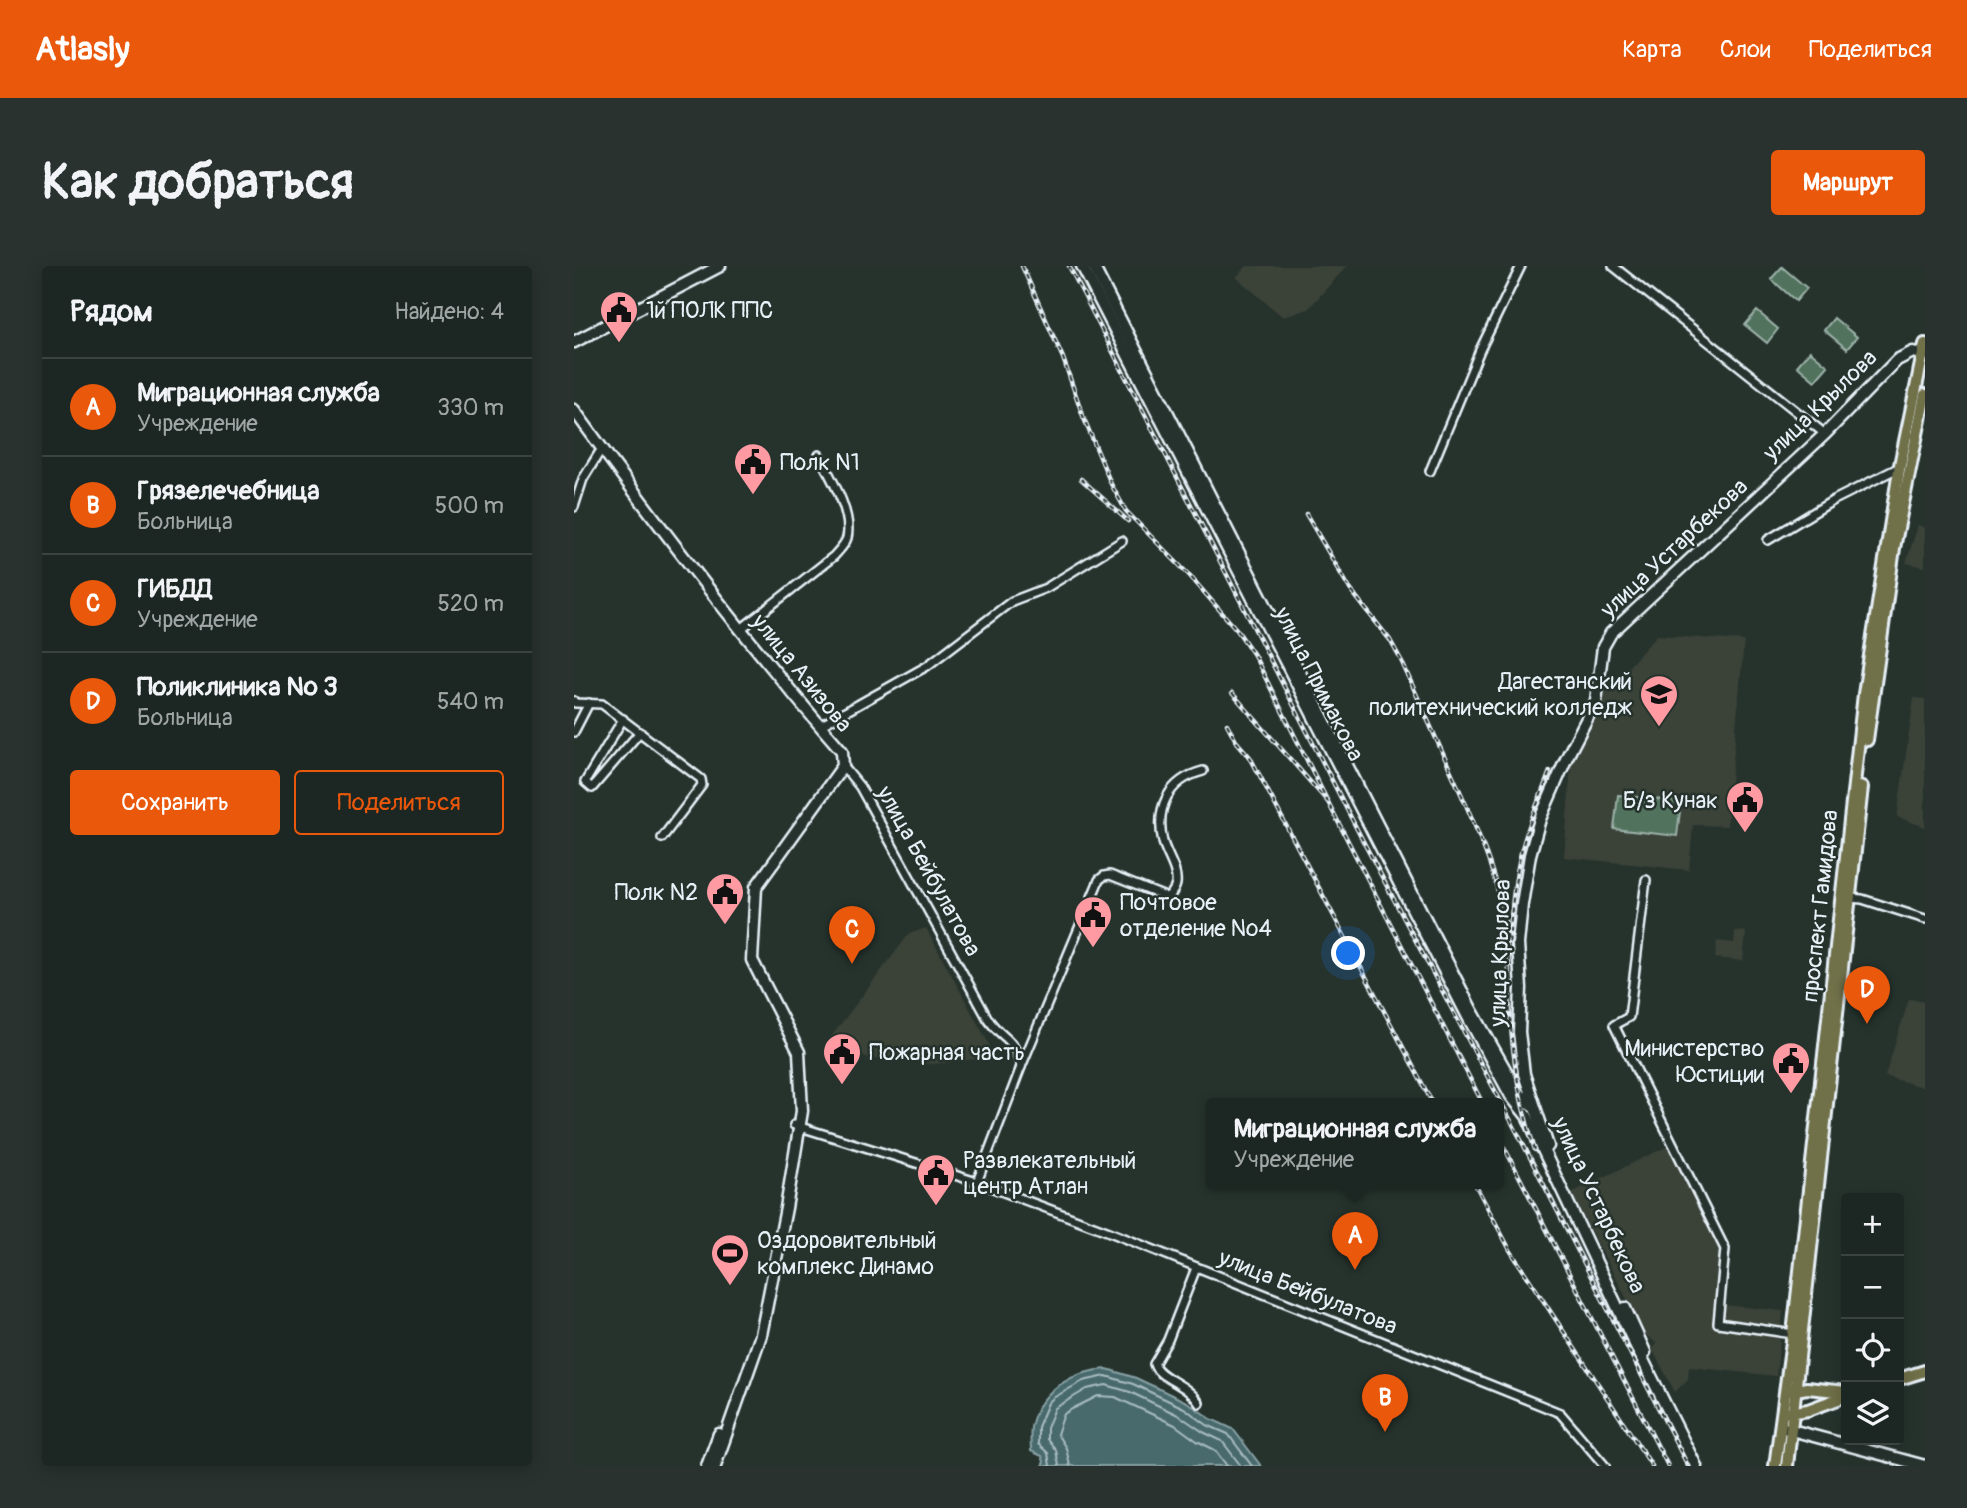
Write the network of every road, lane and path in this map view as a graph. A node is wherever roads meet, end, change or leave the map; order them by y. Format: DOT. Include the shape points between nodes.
graph roads {
  1 [pos="709,266"];
  2 [pos="720,266"];
  3 [pos="1082,266"];
  4 [pos="1093,266"];
  5 [pos="1521,266"];
  6 [pos="1613,266"];
  7 [pos="574,334"];
  8 [pos="574,342"];
  9 [pos="1924,352"];
  10 [pos="1925,395"];
  11 [pos="574,410"];
  12 [pos="574,419"];
  13 [pos="1824,433"];
  14 [pos="599,453"];
  15 [pos="819,455"];
  16 [pos="1900,467"];
  17 [pos="1430,471"];
  18 [pos="574,507"];
  19 [pos="1768,540"];
  20 [pos="1122,541"];
  21 [pos="741,629"];
  22 [pos="574,701"];
  23 [pos="589,704"];
  24 [pos="623,719"];
  25 [pos="820,726"];
  26 [pos="574,732"];
  27 [pos="639,732"];
  28 [pos="843,766"];
  29 [pos="1203,771"];
  30 [pos="662,838"];
  31 [pos="1646,880"];
  32 [pos="1846,900"];
  33 [pos="1925,919"];
  34 [pos="1021,1067"];
  35 [pos="1520,1092"];
  36 [pos="1527,1111"];
  37 [pos="797,1126"];
  38 [pos="977,1182"];
  39 [pos="1196,1268"];
  40 [pos="1802,1280"];
  41 [pos="1793,1334"];
  42 [pos="1925,1369"];
  43 [pos="1904,1375"];
  44 [pos="1791,1390"];
  45 [pos="1819,1391"];
  46 [pos="1841,1395"];
  47 [pos="1841,1397"];
  48 [pos="1199,1402"];
  49 [pos="1819,1405"];
  50 [pos="1789,1413"];
  51 [pos="1781,1427"];
  52 [pos="1795,1431"];
  53 [pos="707,1466"];
  54 [pos="715,1466"];
  55 [pos="1605,1466"];
  56 [pos="1698,1466"];
  57 [pos="1775,1466"];
  58 [pos="1787,1466"];
  59 [pos="1925,1466"];
  1 -- 7 [label="main road"];
  2 -- 8 [label="main road"];
  3 -- 36 [label="main road, улица Примакова" via="1461,1003 1511,1096"];
  4 -- 35 [label="main road, улица Примакова" via="1429,928"];
  5 -- 17 [label="street"];
  6 -- 13 [label="street"];
  9 -- 13 [label="main road, улица Крылова" via="1896,358"];
  9 -- 16 [label="main road, проспект Гамидова"];
  10 -- 32 [label="main road, проспект Гамидова" via="1873,682"];
  11 -- 21 [label="main road, улица Азизова"];
  12 -- 14 [label="main road, улица Азизова"];
  13 -- 35 [label="main road, улица Крылова" via="1603,635 1596,649 1590,705 1537,818 1522,877 1514,988"];
  13 -- 36 [label="main road, улица Устарбекова" via="1611,634 1603,647 1596,701 1540,819 1526,873 1518,944"];
  14 -- 18 [label="street" via="583,479"];
  14 -- 37 [label="main road, улица Азизова" via="837,758 838,764 753,884 747,956 793,1049"];
  15 -- 21 [label="street" via="842,503 845,543"];
  16 -- 19 [label="street"];
  16 -- 32 [label="main road, проспект Гамидова" via="1864,694"];
  20 -- 25 [label="street" via="1046,587 1012,601 927,666"];
  21 -- 25 [label="main road, улица Азизова"];
  22 -- 23 [label="street"];
  23 -- 24 [label="street" via="602,704"];
  23 -- 26 [label="street"];
  24 -- 27 [label="street"];
  24 -- 27 [label="street" via="585,782 592,788"];
  25 -- 28 [label="main road, улица Азизова" via="842,751"];
  27 -- 30 [label="street" via="702,782"];
  28 -- 34 [label="street, улица Бейбулатова" via="860,787 994,1027 1012,1041"];
  28 -- 37 [label="main road, улица Азизова" via="756,887 752,960 799,1052 802,1111"];
  29 -- 34 [label="street" via="1180,780 1160,811 1163,842 1177,882 1174,890 1168,898 1110,875 1099,880"];
  31 -- 41 [label="street" via="1629,1017 1614,1025 1725,1250 1718,1323"];
  32 -- 33 [label="street"];
  32 -- 40 [label="main road, проспект Гамидова"];
  34 -- 38 [label="street"];
  35 -- 36 [label="main road, улица Примакова"];
  36 -- 56 [label="main road, улица Устарбекова"];
  37 -- 38 [label="street, улица Бейбулатова"];
  37 -- 53 [label="main road, улица Азизова" via="756,1333"];
  37 -- 54 [label="main road, улица Азизова" via="761,1335"];
  38 -- 39 [label="street, улица Бейбулатова"];
  39 -- 48 [label="street" via="1154,1364"];
  39 -- 55 [label="street, улица Бейбулатова" via="1560,1413"];
  40 -- 41 [label="main road, проспект Гамидова"];
  40 -- 44 [label="main road, проспект Гамидова"];
  41 -- 44 [label="main road, проспект Гамидова"];
  42 -- 43 [label="main road"];
  44 -- 45 [label="main road"];
  44 -- 50 [label="main road, проспект Гамидова"];
  45 -- 46 [label="main road"];
  45 -- 49 [label="main road" via="1824,1396"];
  47 -- 49 [label="main road"];
  49 -- 50 [label="main road"];
  50 -- 51 [label="main road, проспект Гамидова"];
  50 -- 52 [label="main road, проспект Гамидова"];
  51 -- 52 [label="main road"];
  51 -- 57 [label="main road, проспект Гамидова"];
  52 -- 58 [label="main road, проспект Гамидова"];
  52 -- 59 [label="main road"];
}
